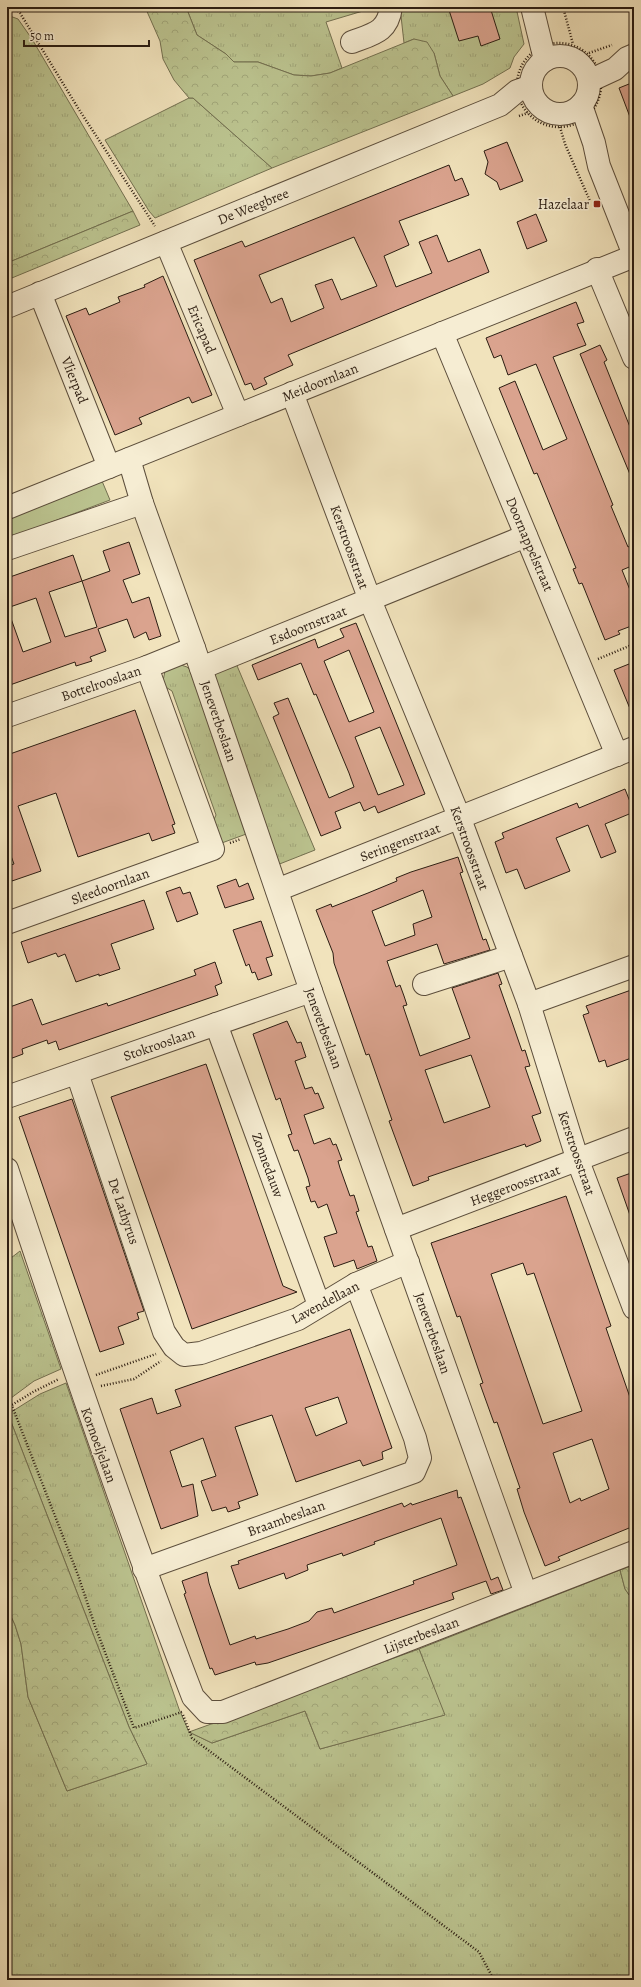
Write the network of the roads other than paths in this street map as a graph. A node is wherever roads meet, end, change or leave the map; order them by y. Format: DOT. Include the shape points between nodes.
graph roads {
  1 [pos="392,7"];
  2 [pos="532,7"];
  3 [pos="545,7"];
  4 [pos="352,42"];
  5 [pos="553,53"];
  6 [pos="631,57"];
  7 [pos="586,74"];
  8 [pos="528,94"];
  9 [pos="568,116"];
  10 [pos="166,242"];
  11 [pos="634,255"];
  12 [pos="597,269"];
  13 [pos="40,294"];
  14 [pos="7,307"];
  15 [pos="442,333"];
  16 [pos="634,358"];
  17 [pos="292,393"];
  18 [pos="238,415"];
  19 [pos="129,459"];
  20 [pos="109,467"];
  21 [pos="142,503"];
  22 [pos="7,508"];
  23 [pos="526,536"];
  24 [pos="7,549"];
  25 [pos="370,600"];
  26 [pos="194,648"];
  27 [pos="147,667"];
  28 [pos="201,668"];
  29 [pos="7,716"];
  30 [pos="626,752"];
  31 [pos="460,819"];
  32 [pos="277,890"];
  33 [pos="7,922"];
  34 [pos="511,956"];
  35 [pos="634,966"];
  36 [pos="424,984"];
  37 [pos="311,991"];
  38 [pos="529,1004"];
  39 [pos="216,1024"];
  40 [pos="77,1073"];
  41 [pos="7,1097"];
  42 [pos="634,1138"];
  43 [pos="578,1161"];
  44 [pos="7,1170"];
  45 [pos="396,1229"];
  46 [pos="408,1262"];
  47 [pos="356,1284"];
  48 [pos="319,1305"];
  49 [pos="634,1308"];
  50 [pos="174,1347"];
  51 [pos="634,1552"];
  52 [pos="144,1569"];
  53 [pos="526,1594"];
  54 [pos="207,1712"];
  1 -- 4 [label="street" via="390,16 380,32"];
  2 -- 5 [label="street"];
  3 -- 5 [label="street"];
  5 -- 7 [label="street" via="571,58"];
  5 -- 8 [label="street" via="537,67"];
  6 -- 7 [label="street" via="615,69"];
  7 -- 9 [label="street" via="586,98"];
  8 -- 9 [label="street" via="547,111"];
  8 -- 10 [label="street, De Weegbree" via="517,91 500,105"];
  9 -- 11 [label="street" via="594,143 599,166"];
  10 -- 13 [label="street, De Weegbree"];
  10 -- 18 [label="street, Ericapad"];
  11 -- 12 [label="street, Meidoornlaan"];
  12 -- 15 [label="street, Meidoornlaan"];
  12 -- 16 [label="street"];
  13 -- 14 [label="street, De Weegbree"];
  13 -- 20 [label="street, Vlierpad"];
  15 -- 17 [label="street, Meidoornlaan"];
  15 -- 23 [label="street, Doornappelstraat"];
  17 -- 18 [label="street, Meidoornlaan"];
  17 -- 25 [label="street, Kerstroosstraat"];
  18 -- 19 [label="street, Meidoornlaan"];
  19 -- 20 [label="street, Meidoornlaan"];
  19 -- 21 [label="street, Jeneverbeslaan"];
  20 -- 22 [label="street, Meidoornlaan"];
  21 -- 24 [label="street"];
  21 -- 26 [label="street, Jeneverbeslaan"];
  23 -- 25 [label="street, Esdoornstraat"];
  23 -- 30 [label="street, Doornappelstraat" via="581,666"];
  25 -- 28 [label="street, Esdoornstraat"];
  25 -- 31 [label="street, Kerstroosstraat"];
  26 -- 27 [label="street, Bottelrooslaan"];
  26 -- 28 [label="street, Jeneverbeslaan"];
  27 -- 29 [label="street, Bottelrooslaan"];
  27 -- 33 [label="street, Sleedoornlaan" via="213,849"];
  28 -- 32 [label="street, Jeneverbeslaan"];
  30 -- 31 [label="street, Seringenstraat"];
  31 -- 32 [label="street, Seringenstraat"];
  31 -- 34 [label="street, Kerstroosstraat"];
  32 -- 37 [label="street, Jeneverbeslaan"];
  34 -- 36 [label="street"];
  34 -- 38 [label="street, Kerstroosstraat"];
  35 -- 38 [label="street"];
  37 -- 39 [label="street, Stokrooslaan"];
  37 -- 45 [label="street, Jeneverbeslaan"];
  38 -- 43 [label="street, Kerstroosstraat"];
  39 -- 40 [label="street, Stokrooslaan"];
  39 -- 48 [label="street, Zonnedauw"];
  40 -- 41 [label="street, Stokrooslaan"];
  40 -- 50 [label="street, De Lathyrus" via="164,1332"];
  42 -- 43 [label="street, Heggeroosstraat"];
  43 -- 45 [label="street, Heggeroosstraat"];
  43 -- 49 [label="street, Kerstroosstraat"];
  44 -- 52 [label="street, Kornoeljelaan" via="77,1382"];
  45 -- 46 [label="street, Jeneverbeslaan"];
  46 -- 47 [label="street, Lavendellaan"];
  46 -- 53 [label="street, Jeneverbeslaan"];
  47 -- 48 [label="street, Lavendellaan"];
  47 -- 52 [label="street, Braambeslaan" via="415,1438 420,1458 414,1472"];
  48 -- 50 [label="street, Lavendellaan" via="298,1319 201,1353 184,1355"];
  51 -- 53 [label="street, Lijsterbeslaan"];
  52 -- 54 [label="street, Kornoeljelaan" via="193,1698"];
  53 -- 54 [label="street, Lijsterbeslaan" via="223,1712"];
}
